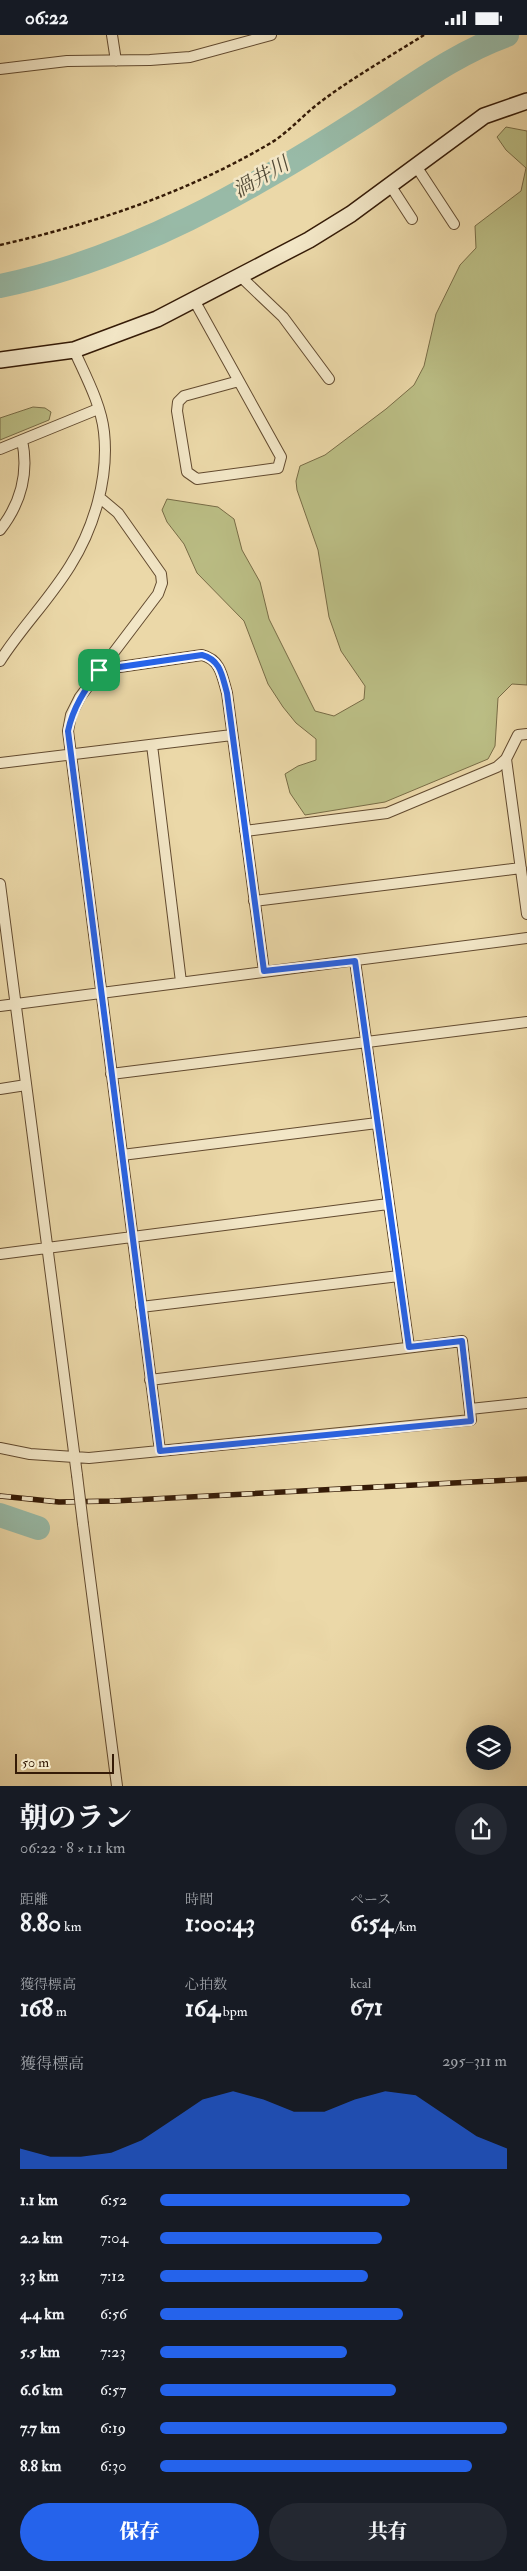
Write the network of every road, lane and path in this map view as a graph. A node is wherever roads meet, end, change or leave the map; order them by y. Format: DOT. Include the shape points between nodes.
graph roads {
  1 [pos="112,35"];
  2 [pos="271,35"];
  3 [pos="424,35"];
  4 [pos="238,40"];
  5 [pos="116,61"];
  6 [pos="0,69"];
  7 [pos="527,101"];
  8 [pos="416,166"];
  9 [pos="390,185"];
  10 [pos="412,219"];
  11 [pos="454,224"];
  12 [pos="0,245"];
  13 [pos="240,276"];
  14 [pos="194,300"];
  15 [pos="74,350"];
  16 [pos="0,360"];
  17 [pos="329,379"];
  18 [pos="239,381"];
  19 [pos="98,409"];
  20 [pos="22,440"];
  21 [pos="0,449"];
  22 [pos="99,497"];
  23 [pos="0,530"];
  24 [pos="1,658"];
  25 [pos="99,670"];
  26 [pos="527,734"];
  27 [pos="232,735"];
  28 [pos="152,745"];
  29 [pos="70,756"];
  30 [pos="506,759"];
  31 [pos="0,763"];
  32 [pos="245,831"];
  33 [pos="521,868"];
  34 [pos="0,884"];
  35 [pos="254,901"];
  36 [pos="527,914"];
  37 [pos="527,939"];
  38 [pos="355,961"];
  39 [pos="264,971"];
  40 [pos="181,982"];
  41 [pos="101,993"];
  42 [pos="16,1004"];
  43 [pos="0,1006"];
  44 [pos="527,1022"];
  45 [pos="366,1042"];
  46 [pos="111,1074"];
  47 [pos="26,1085"];
  48 [pos="0,1089"];
  49 [pos="377,1123"];
  50 [pos="122,1155"];
  51 [pos="388,1204"];
  52 [pos="132,1236"];
  53 [pos="47,1247"];
  54 [pos="0,1254"];
  55 [pos="399,1276"];
  56 [pos="141,1307"];
  57 [pos="409,1347"];
  58 [pos="150,1380"];
  59 [pos="527,1403"];
  60 [pos="470,1409"];
  61 [pos="0,1448"];
  62 [pos="160,1451"];
  63 [pos="75,1458"];
  64 [pos="117,1786"];
  1 -- 5 [label="street"];
  2 -- 4 [label="street"];
  3 -- 12 [label="path" via="319,103 270,144 201,179 119,212 64,230"];
  4 -- 5 [label="street" via="190,57"];
  5 -- 6 [label="street" via="67,61"];
  7 -- 8 [label="street" via="484,116"];
  8 -- 9 [label="street"];
  8 -- 11 [label="street"];
  9 -- 10 [label="street"];
  9 -- 13 [label="street" via="308,240"];
  13 -- 14 [label="street"];
  13 -- 17 [label="street" via="283,317"];
  14 -- 15 [label="street" via="157,319"];
  14 -- 18 [label="street"];
  15 -- 16 [label="street"];
  15 -- 19 [label="street"];
  18 -- 18 [label="street" via="282,457 278,468 197,479 187,473 176,411 178,402 184,396"];
  19 -- 20 [label="street"];
  19 -- 22 [label="street" via="104,431"];
  20 -- 21 [label="street"];
  20 -- 23 [label="street" via="26,467 23,484 8,520"];
  22 -- 24 [label="street" via="92,521 70,566"];
  22 -- 25 [label="street" via="118,513 161,574 162,583 158,594"];
  25 -- 27 [label="street" via="202,655 212,658 219,664 227,693"];
  25 -- 29 [label="street" via="71,715 68,731"];
  26 -- 30 [label="street" via="518,735"];
  27 -- 28 [label="street"];
  27 -- 32 [label="street"];
  28 -- 29 [label="street"];
  28 -- 40 [label="street"];
  29 -- 31 [label="street"];
  29 -- 41 [label="street"];
  30 -- 32 [label="street" via="481,775 387,813"];
  30 -- 33 [label="street"];
  32 -- 35 [label="street"];
  33 -- 35 [label="street"];
  33 -- 36 [label="street"];
  34 -- 42 [label="street"];
  35 -- 39 [label="street"];
  37 -- 38 [label="street"];
  38 -- 39 [label="street"];
  38 -- 45 [label="street"];
  39 -- 40 [label="street"];
  40 -- 41 [label="street"];
  41 -- 42 [label="street"];
  41 -- 46 [label="street"];
  42 -- 43 [label="street"];
  42 -- 47 [label="street"];
  44 -- 45 [label="street"];
  45 -- 46 [label="street"];
  45 -- 49 [label="street"];
  46 -- 50 [label="street"];
  47 -- 48 [label="street"];
  47 -- 53 [label="street"];
  49 -- 50 [label="street"];
  49 -- 51 [label="street"];
  50 -- 52 [label="street"];
  51 -- 52 [label="street"];
  51 -- 55 [label="street"];
  52 -- 53 [label="street"];
  52 -- 56 [label="street"];
  53 -- 54 [label="street"];
  53 -- 63 [label="street"];
  55 -- 56 [label="street"];
  55 -- 57 [label="street"];
  56 -- 58 [label="street"];
  57 -- 58 [label="street"];
  57 -- 60 [label="street" via="462,1341"];
  58 -- 62 [label="street"];
  59 -- 60 [label="street"];
  60 -- 62 [label="street" via="471,1421"];
  61 -- 63 [label="street"];
  62 -- 63 [label="street"];
  63 -- 64 [label="street, bridge"];
}
